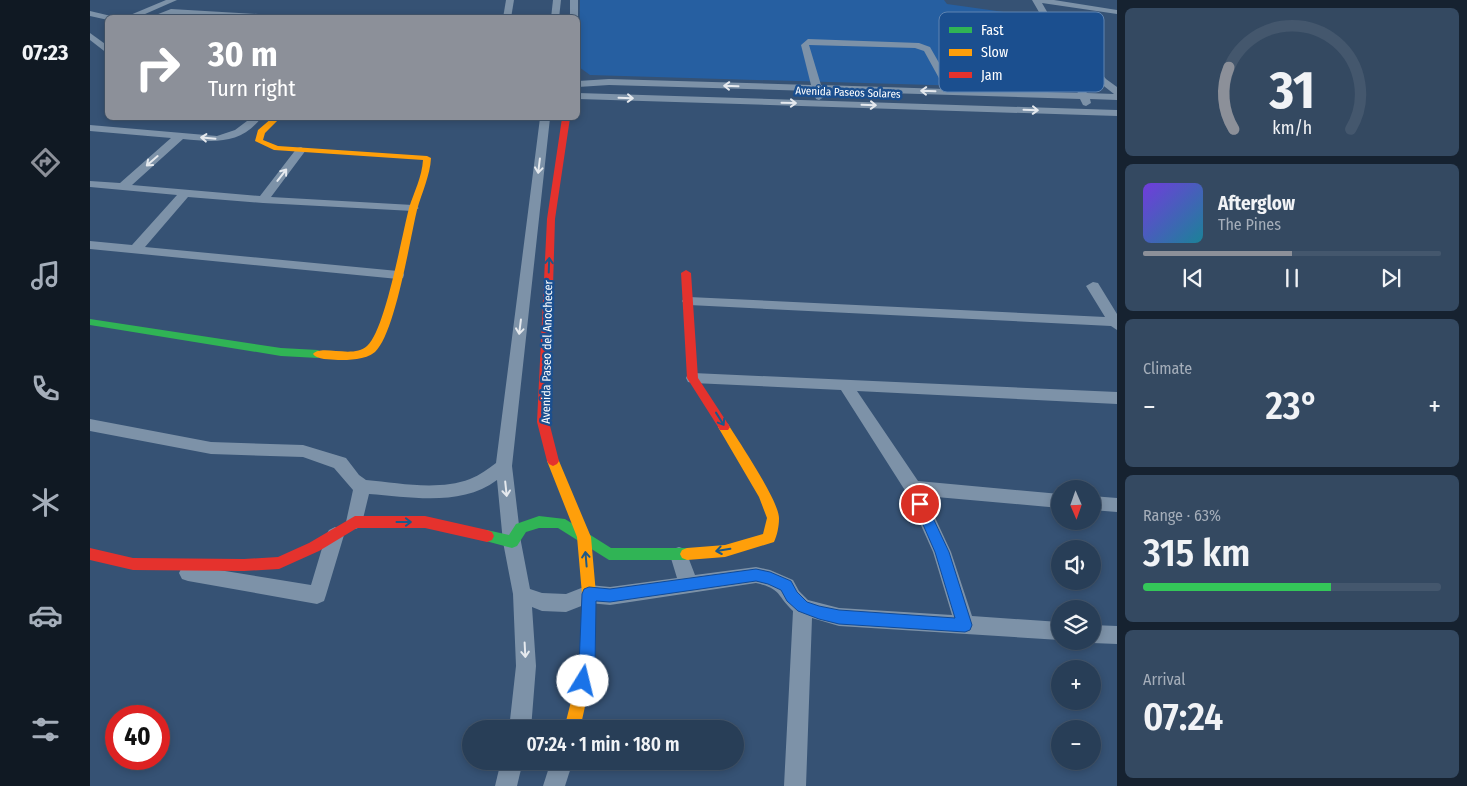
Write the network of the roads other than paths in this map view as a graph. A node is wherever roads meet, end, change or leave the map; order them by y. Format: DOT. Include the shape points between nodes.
graph roads {
  1 [pos="173,0"];
  2 [pos="510,0"];
  3 [pos="557,0"];
  4 [pos="574,0"];
  5 [pos="1038,0"];
  6 [pos="1044,12"];
  7 [pos="1117,12"];
  8 [pos="90,13"];
  9 [pos="135,15"];
  10 [pos="160,15"];
  11 [pos="240,15"];
  12 [pos="508,15"];
  13 [pos="555,15"];
  14 [pos="574,15"];
  15 [pos="105,17"];
  16 [pos="90,36"];
  17 [pos="105,48"];
  18 [pos="939,70"];
  19 [pos="580,76"];
  20 [pos="609,82"];
  21 [pos="580,84"];
  22 [pos="751,86"];
  23 [pos="1104,87"];
  24 [pos="816,88"];
  25 [pos="939,92"];
  26 [pos="951,92"];
  27 [pos="1087,92"];
  28 [pos="1117,92"];
  29 [pos="580,96"];
  30 [pos="1085,97"];
  31 [pos="1117,97"];
  32 [pos="753,103"];
  33 [pos="820,104"];
  34 [pos="1104,113"];
  35 [pos="1117,113"];
  36 [pos="254,120"];
  37 [pos="274,120"];
  38 [pos="545,120"];
  39 [pos="566,120"];
  40 [pos="90,128"];
  41 [pos="180,136"];
  42 [pos="301,150"];
  43 [pos="90,184"];
  44 [pos="124,186"];
  45 [pos="186,192"];
  46 [pos="263,200"];
  47 [pos="413,208"];
  48 [pos="90,245"];
  49 [pos="136,249"];
  50 [pos="686,273"];
  51 [pos="398,275"];
  52 [pos="1093,286"];
  53 [pos="689,301"];
  54 [pos="90,322"];
  55 [pos="1116,323"];
  56 [pos="693,378"];
  57 [pos="845,386"];
  58 [pos="1117,398"];
  59 [pos="90,425"];
  60 [pos="504,466"];
  61 [pos="362,488"];
  62 [pos="913,488"];
  63 [pos="1051,500"];
  64 [pos="1101,504"];
  65 [pos="1117,505"];
  66 [pos="355,522"];
  67 [pos="335,535"];
  68 [pos="584,537"];
  69 [pos="512,542"];
  70 [pos="90,554"];
  71 [pos="679,555"];
  72 [pos="133,564"];
  73 [pos="689,586"];
  74 [pos="522,594"];
  75 [pos="589,594"];
  76 [pos="803,607"];
  77 [pos="965,625"];
  78 [pos="1051,631"];
  79 [pos="1101,634"];
  80 [pos="1117,635"];
  81 [pos="521,720"];
  82 [pos="574,720"];
  83 [pos="510,770"];
  84 [pos="559,770"];
  85 [pos="506,786"];
  86 [pos="554,786"];
  87 [pos="795,786"];
  1 -- 9 [label="street"];
  2 -- 12 [label="street"];
  3 -- 13 [label="street"];
  4 -- 14 [label="street"];
  5 -- 6 [label="street"];
  5 -- 7 [label="street"];
  8 -- 15 [label="street"];
  10 -- 11 [label="street" via="171,11"];
  16 -- 17 [label="street"];
  18 -- 24 [label="street" via="927,49 916,45 808,42 805,45"];
  19 -- 20 [label="street, Avenida Paseos Solares"];
  20 -- 21 [label="street, Avenida Paseos Solares"];
  22 -- 20 [label="street, Avenida Paseos Solares, one-way"];
  22 -- 24 [label="street, Avenida Paseos Solares"];
  22 -- 32 [label="street"];
  23 -- 28 [label="street"];
  25 -- 24 [label="street, Avenida Paseos Solares, one-way"];
  24 -- 33 [label="street"];
  26 -- 30 [label="street, Avenida Paseos Solares"];
  27 -- 30 [label="street"];
  29 -- 32 [label="street, Avenida Paseos Solares, one-way"];
  30 -- 31 [label="street, Avenida Paseos Solares"];
  30 -- 34 [label="street" via="1089,108"];
  32 -- 33 [label="street, Avenida Paseos Solares, one-way"];
  33 -- 34 [label="street, Avenida Paseos Solares, one-way"];
  34 -- 35 [label="street, Avenida Paseos Solares"];
  36 -- 41 [label="street, one-way" via="246,129 218,139"];
  37 -- 42 [label="street" via="261,132 259,141 277,148"];
  38 -- 60 [label="street, Avenida Paseo del Anochecer, one-way"];
  68 -- 39 [label="street, Avenida Paseo del Anochecer, one-way" via="555,468 543,422 551,219"];
  40 -- 41 [label="street"];
  41 -- 44 [label="street, one-way"];
  46 -- 42 [label="street, one-way"];
  42 -- 47 [label="street" via="427,158"];
  43 -- 44 [label="street"];
  44 -- 45 [label="street"];
  45 -- 46 [label="street"];
  45 -- 49 [label="street"];
  46 -- 47 [label="street"];
  47 -- 51 [label="street"];
  48 -- 49 [label="street"];
  49 -- 51 [label="street"];
  50 -- 53 [label="street"];
  51 -- 54 [label="street" via="379,340 371,349 356,356 281,352"];
  52 -- 55 [label="street"];
  53 -- 55 [label="street"];
  53 -- 56 [label="street"];
  56 -- 57 [label="street"];
  56 -- 71 [label="street, one-way" via="742,454 773,518 770,538 725,551"];
  57 -- 58 [label="street"];
  57 -- 62 [label="street"];
  59 -- 61 [label="street" via="211,448 303,451 340,463"];
  60 -- 61 [label="street" via="485,480 464,488 434,491"];
  60 -- 69 [label="street, Avenida Paseo del Anochecer, one-way"];
  61 -- 66 [label="street"];
  62 -- 63 [label="street"];
  62 -- 77 [label="street" via="942,552"];
  64 -- 65 [label="street"];
  66 -- 67 [label="street"];
  66 -- 69 [label="street, one-way" via="425,522"];
  67 -- 72 [label="street" via="279,563"];
  67 -- 72 [label="street" via="317,595"];
  68 -- 69 [label="street" via="560,523 539,522 521,528"];
  68 -- 71 [label="street" via="609,554"];
  75 -- 68 [label="street, Avenida Paseo del Anochecer, one-way"];
  69 -- 74 [label="street, Avenida Paseo del Anochecer"];
  70 -- 72 [label="street"];
  71 -- 73 [label="street"];
  73 -- 75 [label="street" via="610,596"];
  73 -- 76 [label="street" via="756,575 786,586"];
  74 -- 75 [label="street" via="542,602 566,603"];
  74 -- 81 [label="street, Avenida Paseo del Anochecer, one-way" via="526,666"];
  75 -- 82 [label="street, Avenida Paseo del Anochecer" via="587,666"];
  76 -- 77 [label="street" via="839,617"];
  76 -- 87 [label="street"];
  77 -- 78 [label="street"];
  79 -- 80 [label="street"];
  83 -- 85 [label="street"];
  84 -- 86 [label="street"];
}
